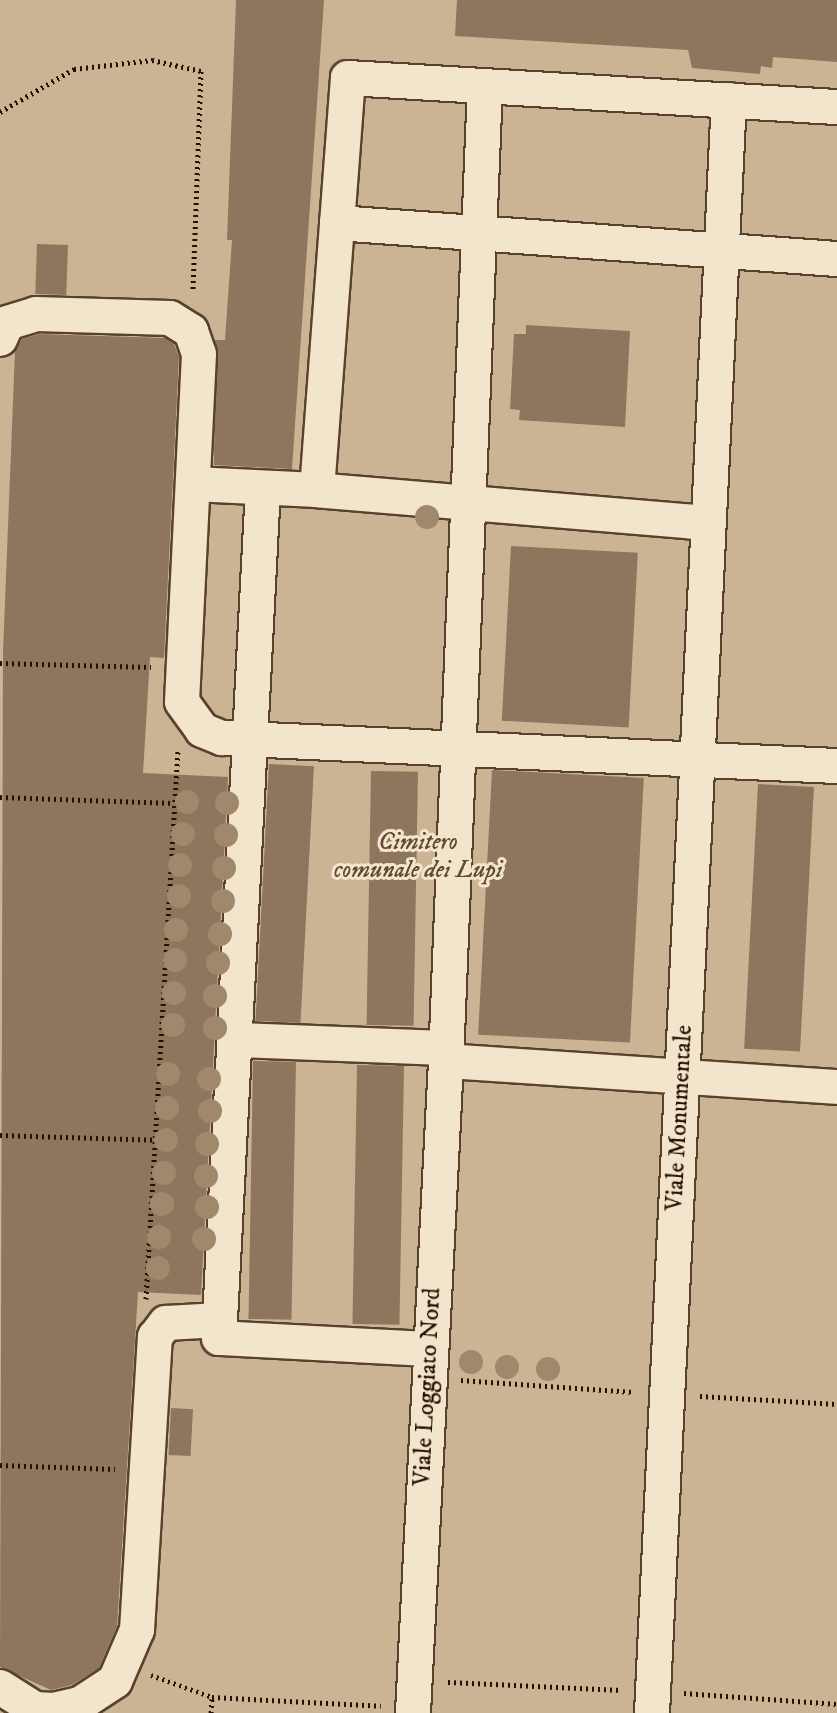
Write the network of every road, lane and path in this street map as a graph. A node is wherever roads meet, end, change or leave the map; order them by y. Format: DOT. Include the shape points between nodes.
graph roads {
  1 [pos="485,86"];
  2 [pos="729,100"];
  3 [pos="837,107"];
  4 [pos="0,112"];
  5 [pos="337,223"];
  6 [pos="479,233"];
  7 [pos="721,251"];
  8 [pos="837,259"];
  9 [pos="191,331"];
  10 [pos="0,339"];
  11 [pos="193,484"];
  12 [pos="263,488"];
  13 [pos="317,490"];
  14 [pos="469,503"];
  15 [pos="708,523"];
  16 [pos="0,663"];
  17 [pos="121,666"];
  18 [pos="182,702"];
  19 [pos="251,739"];
  20 [pos="458,747"];
  21 [pos="697,759"];
  22 [pos="837,766"];
  23 [pos="0,797"];
  24 [pos="173,803"];
  25 [pos="237,1040"];
  26 [pos="446,1055"];
  27 [pos="682,1079"];
  28 [pos="837,1087"];
  29 [pos="0,1135"];
  30 [pos="155,1140"];
  31 [pos="146,1306"];
  32 [pos="220,1320"];
  33 [pos="430,1349"];
  34 [pos="0,1465"];
  35 [pos="124,1469"];
  36 [pos="115,1681"];
  37 [pos="0,1687"];
  38 [pos="212,1697"];
  39 [pos="413,1710"];
  40 [pos="211,1713"];
  41 [pos="652,1713"];
  1 -- 2 [label="lane"];
  1 -- 5 [label="lane" via="348,78"];
  1 -- 6 [label="lane, Viale Loggiato Nord"];
  2 -- 3 [label="lane"];
  2 -- 7 [label="lane, Viale Monumentale"];
  4 -- 9 [label="path" via="74,69 152,60 201,71"];
  5 -- 6 [label="lane"];
  5 -- 13 [label="lane"];
  6 -- 7 [label="lane"];
  6 -- 14 [label="lane, Viale Loggiato Nord"];
  7 -- 8 [label="lane"];
  7 -- 15 [label="lane, Viale Monumentale"];
  9 -- 10 [label="lane" via="170,318 36,314 7,323"];
  9 -- 11 [label="lane" via="199,354"];
  11 -- 12 [label="lane"];
  11 -- 18 [label="lane"];
  12 -- 13 [label="lane"];
  12 -- 19 [label="lane"];
  13 -- 14 [label="lane"];
  14 -- 15 [label="lane"];
  14 -- 20 [label="lane, Viale Loggiato Nord"];
  15 -- 21 [label="lane, Viale Monumentale"];
  16 -- 17 [label="path"];
  18 -- 19 [label="lane" via="202,730 222,738"];
  18 -- 24 [label="path"];
  19 -- 20 [label="lane"];
  19 -- 25 [label="lane"];
  20 -- 21 [label="lane"];
  20 -- 26 [label="lane, Viale Loggiato Nord"];
  21 -- 22 [label="lane"];
  21 -- 27 [label="lane, Viale Monumentale"];
  23 -- 24 [label="path"];
  24 -- 30 [label="path"];
  25 -- 26 [label="lane"];
  25 -- 32 [label="lane"];
  26 -- 27 [label="lane"];
  26 -- 33 [label="lane, Viale Loggiato Nord"];
  27 -- 28 [label="lane"];
  27 -- 41 [label="lane, Viale Monumentale"];
  29 -- 30 [label="path"];
  30 -- 31 [label="path"];
  32 -- 33 [label="lane" via="219,1338"];
  32 -- 36 [label="lane" via="173,1321 155,1337 137,1630"];
  33 -- 39 [label="lane, Viale Loggiato Nord"];
  34 -- 35 [label="path"];
  36 -- 37 [label="lane" via="80,1704 53,1710 35,1709"];
  36 -- 38 [label="path" via="156,1674"];
  38 -- 39 [label="path"];
  38 -- 40 [label="path"];
}
